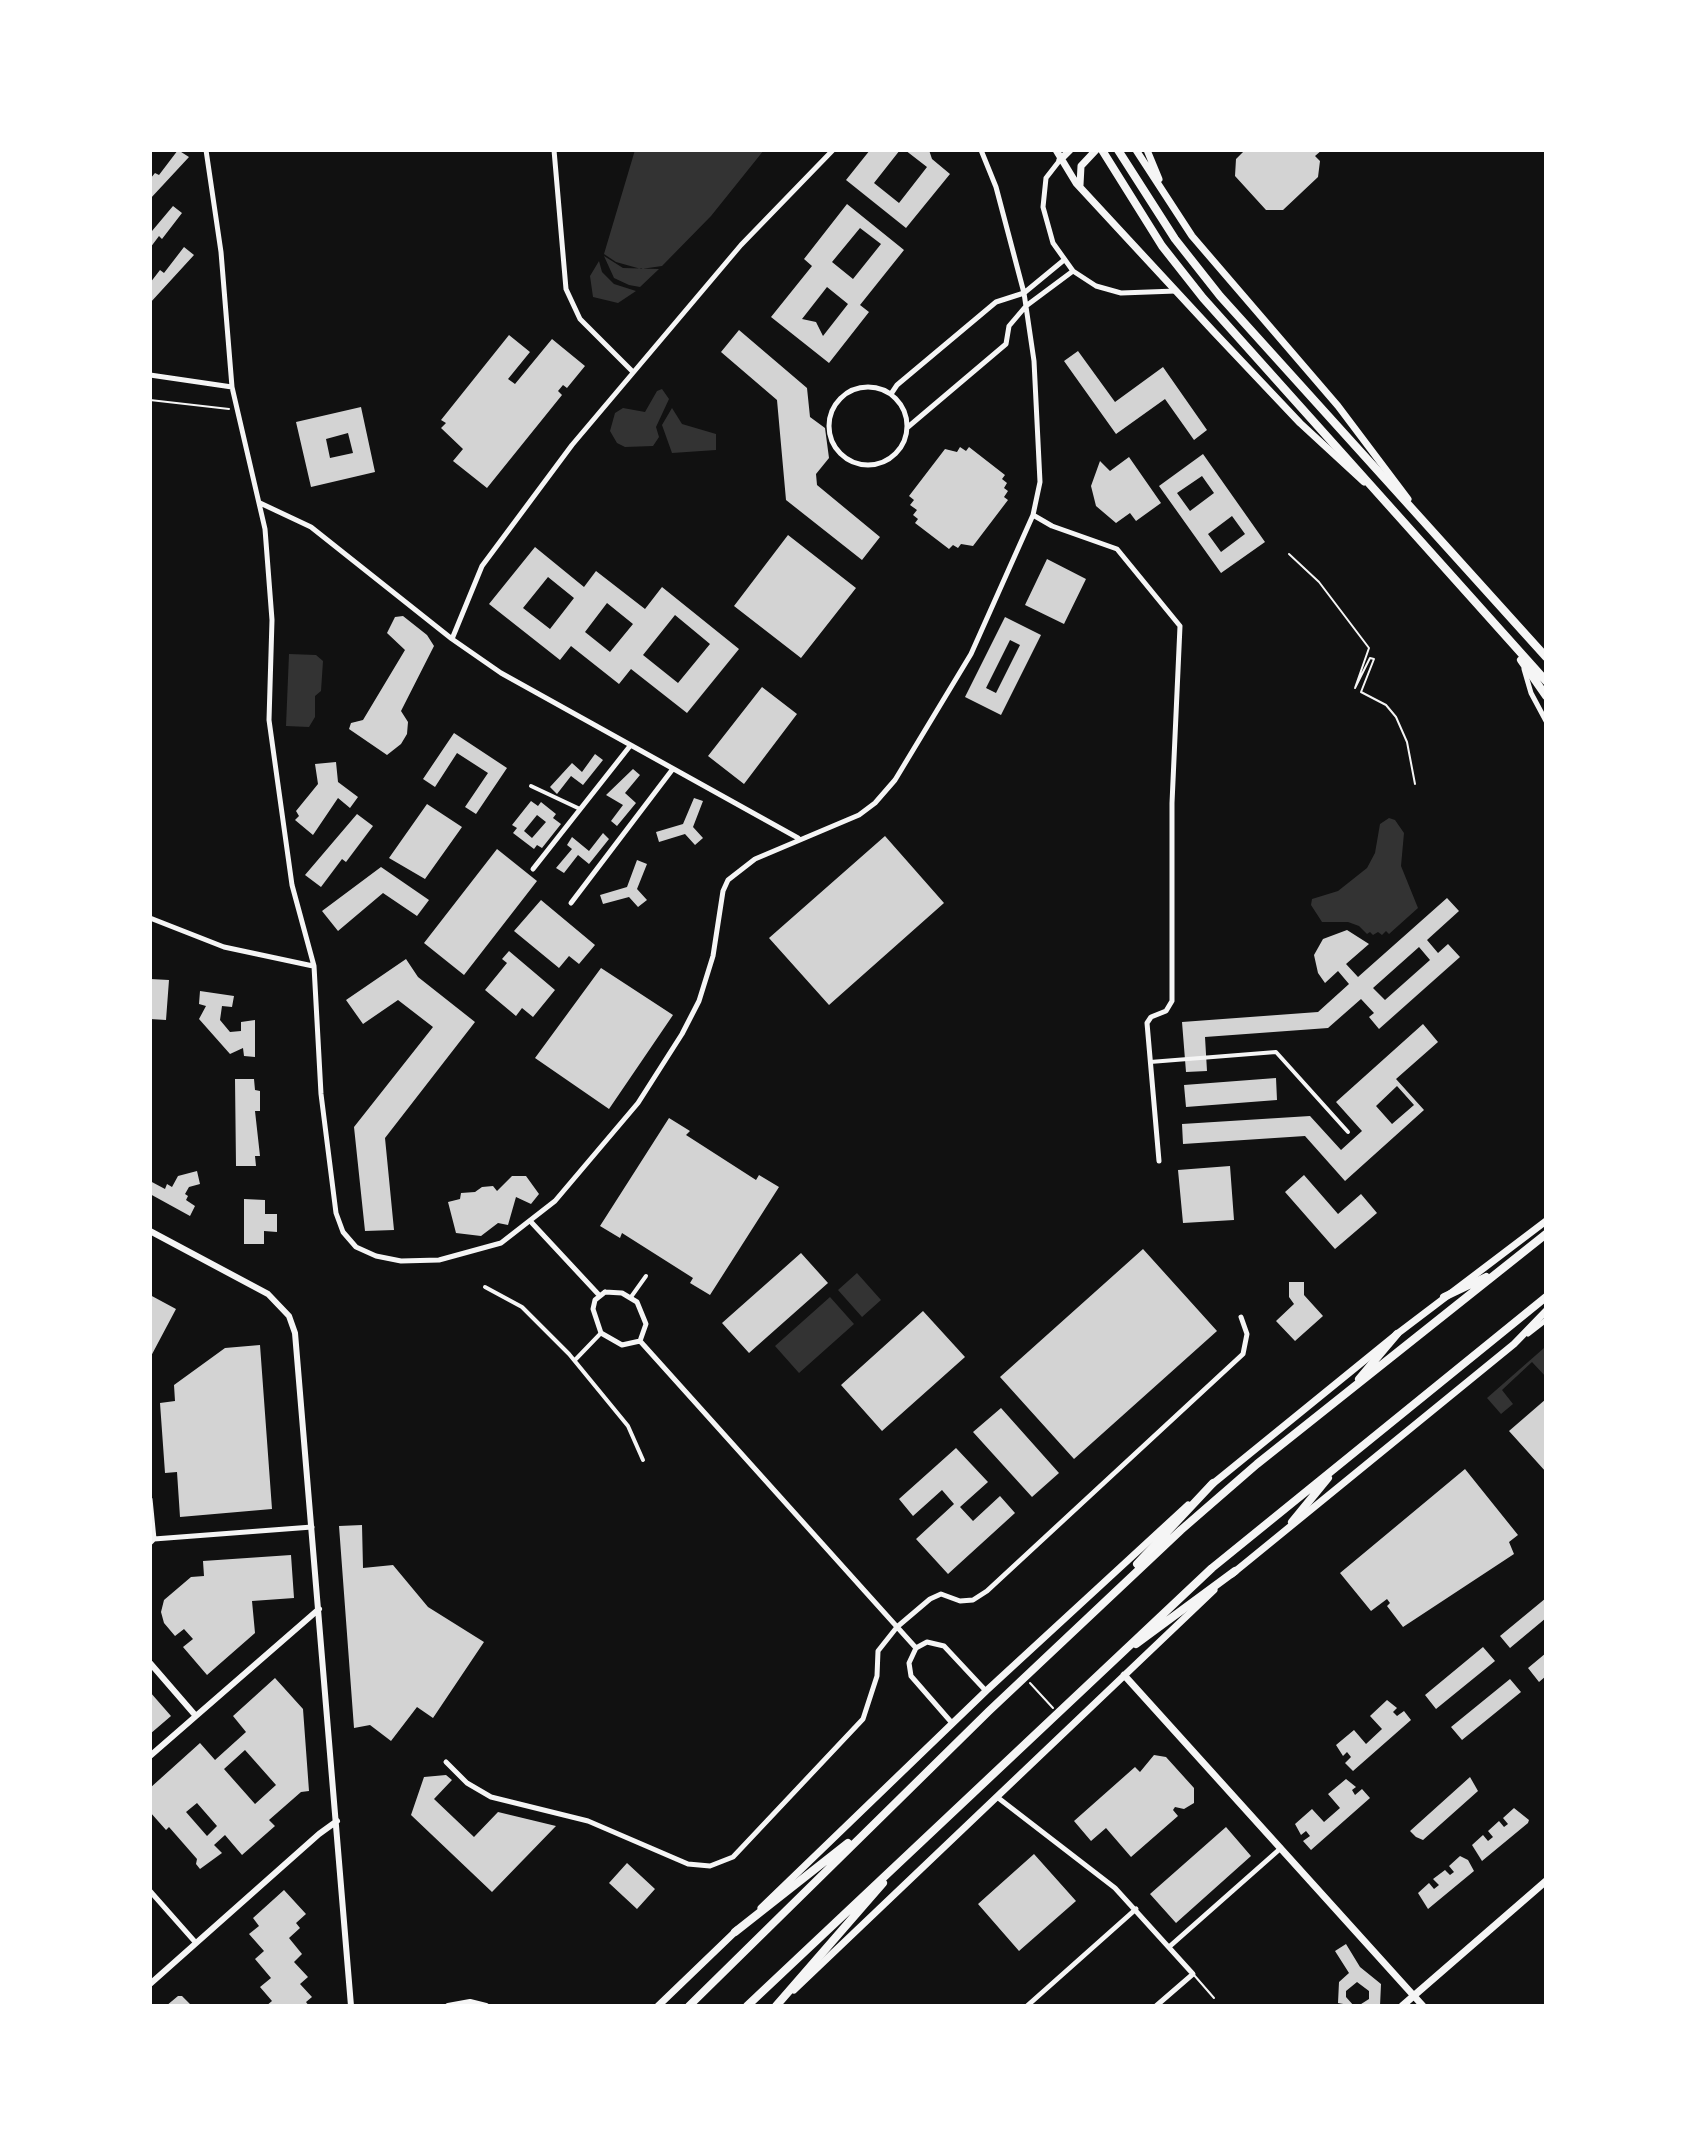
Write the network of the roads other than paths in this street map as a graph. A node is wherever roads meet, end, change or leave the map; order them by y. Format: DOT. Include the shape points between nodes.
graph roads {
  1 [pos="206,150"];
  2 [pos="554,150"];
  3 [pos="833,150"];
  4 [pos="981,150"];
  5 [pos="1056,150"];
  6 [pos="1070,150"];
  7 [pos="1095,150"];
  8 [pos="1102,150"];
  9 [pos="1118,150"];
  10 [pos="1136,150"];
  11 [pos="1147,150"];
  12 [pos="1060,160"];
  13 [pos="1083,191"];
  14 [pos="1169,203"];
  15 [pos="1064,260"];
  16 [pos="1073,271"];
  17 [pos="1176,291"];
  18 [pos="1024,293"];
  19 [pos="1026,306"];
  20 [pos="632,371"];
  21 [pos="150,375"];
  22 [pos="232,387"];
  23 [pos="891,394"];
  24 [pos="907,427"];
  25 [pos="1386,502"];
  26 [pos="260,503"];
  27 [pos="1417,510"];
  28 [pos="1033,515"];
  29 [pos="1499,630"];
  30 [pos="452,639"];
  31 [pos="1546,657"];
  32 [pos="1523,664"];
  33 [pos="1546,681"];
  34 [pos="1546,696"];
  35 [pos="1546,721"];
  36 [pos="630,746"];
  37 [pos="672,770"];
  38 [pos="531,786"];
  39 [pos="580,809"];
  40 [pos="799,838"];
  41 [pos="533,869"];
  42 [pos="571,903"];
  43 [pos="150,918"];
  44 [pos="314,966"];
  45 [pos="1150,1062"];
  46 [pos="1348,1132"];
  47 [pos="1159,1161"];
  48 [pos="1546,1221"];
  49 [pos="532,1223"];
  50 [pos="150,1231"];
  51 [pos="1546,1234"];
  52 [pos="1501,1270"];
  53 [pos="646,1276"];
  54 [pos="485,1287"];
  55 [pos="599,1295"];
  56 [pos="631,1297"];
  57 [pos="1444,1297"];
  58 [pos="1546,1297"];
  59 [pos="1546,1311"];
  60 [pos="1241,1317"];
  61 [pos="1546,1320"];
  62 [pos="601,1333"];
  63 [pos="1397,1334"];
  64 [pos="640,1341"];
  65 [pos="1514,1344"];
  66 [pos="575,1360"];
  67 [pos="1348,1393"];
  68 [pos="643,1460"];
  69 [pos="1341,1462"];
  70 [pos="1213,1483"];
  71 [pos="150,1499"];
  72 [pos="1292,1522"];
  73 [pos="312,1527"];
  74 [pos="152,1541"];
  75 [pos="1235,1571"];
  76 [pos="319,1609"];
  77 [pos="1081,1623"];
  78 [pos="897,1627"];
  79 [pos="916,1648"];
  80 [pos="150,1663"];
  81 [pos="1103,1668"];
  82 [pos="1124,1675"];
  83 [pos="986,1691"];
  84 [pos="195,1715"];
  85 [pos="952,1723"];
  86 [pos="150,1756"];
  87 [pos="446,1762"];
  88 [pos="997,1797"];
  89 [pos="337,1821"];
  90 [pos="877,1821"];
  91 [pos="1281,1848"];
  92 [pos="909,1853"];
  93 [pos="1546,1881"];
  94 [pos="150,1891"];
  95 [pos="1136,1909"];
  96 [pos="735,1932"];
  97 [pos="196,1943"];
  98 [pos="1169,1947"];
  99 [pos="1193,1974"];
  100 [pos="150,1984"];
  101 [pos="1414,1996"];
  102 [pos="1214,1998"];
  103 [pos="351,2006"];
  104 [pos="448,2006"];
  105 [pos="486,2006"];
  106 [pos="658,2006"];
  107 [pos="689,2006"];
  108 [pos="747,2006"];
  109 [pos="777,2006"];
  110 [pos="1027,2006"];
  111 [pos="1156,2006"];
  112 [pos="1402,2006"];
  113 [pos="1423,2006"];
  1 -- 22 [label="street"];
  2 -- 20 [label="street" via="566,289 580,319"];
  3 -- 20 [label="street"];
  4 -- 18 [label="street"];
  5 -- 12 [label="main road"];
  6 -- 12 [label="main road"];
  7 -- 13 [label="main road" via="1081,166"];
  8 -- 25 [label="main road" via="1179,268"];
  9 -- 27 [label="main road" via="1212,288"];
  10 -- 14 [label="main road"];
  11 -- 14 [label="main road"];
  12 -- 13 [label="main road"];
  12 -- 15 [label="street" via="1046,178 1042,198 1050,233"];
  13 -- 17 [label="main road"];
  14 -- 27 [label="main road"];
  15 -- 16 [label="street"];
  15 -- 18 [label="street"];
  16 -- 17 [label="street" via="1096,286 1121,293"];
  16 -- 19 [label="street"];
  17 -- 25 [label="main road" via="1300,423"];
  18 -- 19 [label="street"];
  18 -- 23 [label="street" via="996,302"];
  19 -- 24 [label="street" via="1009,326 1006,344"];
  19 -- 28 [label="street" via="1041,466"];
  20 -- 30 [label="street" via="501,536 473,585"];
  21 -- 22 [label="street"];
  22 -- 26 [label="street"];
  23 -- 24 [label="street" via="903,407"];
  23 -- 24 [label="street" via="867,387 843,396 830,419 834,445 853,462 875,465 898,452"];
  25 -- 29 [label="main road"];
  26 -- 30 [label="street" via="311,527"];
  26 -- 44 [label="street" via="272,620 269,720 292,885"];
  27 -- 31 [label="main road"];
  28 -- 40 [label="street" via="971,654 895,780 859,815"];
  28 -- 45 [label="street" via="1117,549 1180,626 1172,803 1173,991 1169,1007 1147,1023"];
  29 -- 32 [label="main road"];
  29 -- 33 [label="main road"];
  30 -- 36 [label="street"];
  32 -- 34 [label="main road"];
  32 -- 35 [label="street"];
  36 -- 37 [label="street"];
  36 -- 39 [label="street"];
  37 -- 40 [label="street"];
  37 -- 42 [label="street"];
  38 -- 39 [label="street"];
  39 -- 41 [label="street"];
  40 -- 49 [label="street" via="755,859 728,880 713,958 682,1034 638,1103"];
  43 -- 44 [label="street" via="224,947"];
  44 -- 49 [label="street" via="323,1124 343,1232 356,1247 376,1256 439,1260 501,1243"];
  45 -- 46 [label="street" via="1276,1052"];
  45 -- 47 [label="street"];
  48 -- 57 [label="main road"];
  49 -- 55 [label="street"];
  50 -- 73 [label="street" via="258,1287 289,1316 296,1343"];
  51 -- 52 [label="main road"];
  52 -- 57 [label="main road"];
  52 -- 67 [label="main road"];
  53 -- 56 [label="street"];
  54 -- 66 [label="street" via="522,1307"];
  55 -- 56 [label="street" via="612,1291"];
  55 -- 62 [label="street" via="593,1309"];
  56 -- 64 [label="street" via="645,1317"];
  57 -- 63 [label="main road"];
  58 -- 69 [label="main road"];
  59 -- 65 [label="main road"];
  60 -- 78 [label="street" via="1247,1334 1243,1354 987,1591 960,1601 941,1594"];
  61 -- 65 [label="street"];
  62 -- 64 [label="street" via="622,1345"];
  62 -- 66 [label="street"];
  63 -- 67 [label="main road"];
  63 -- 70 [label="main road"];
  64 -- 78 [label="street"];
  65 -- 72 [label="main road"];
  66 -- 68 [label="street" via="628,1426"];
  67 -- 77 [label="main road" via="1192,1521"];
  69 -- 72 [label="main road"];
  69 -- 81 [label="main road" via="1212,1568"];
  70 -- 77 [label="main road"];
  70 -- 83 [label="main road"];
  71 -- 74 [label="street"];
  72 -- 75 [label="main road"];
  73 -- 74 [label="street"];
  73 -- 76 [label="street"];
  75 -- 81 [label="main road"];
  75 -- 82 [label="main road"];
  76 -- 84 [label="street"];
  76 -- 89 [label="street"];
  77 -- 90 [label="main road"];
  78 -- 79 [label="street"];
  78 -- 87 [label="street" via="878,1651 877,1676 858,1727 741,1850 722,1862 698,1867 588,1821 491,1797"];
  79 -- 83 [label="street" via="927,1642 944,1646"];
  79 -- 85 [label="street" via="910,1658 911,1676"];
  80 -- 84 [label="street"];
  81 -- 92 [label="main road"];
  82 -- 88 [label="main road"];
  82 -- 91 [label="main road"];
  83 -- 85 [label="main road"];
  84 -- 86 [label="street"];
  85 -- 96 [label="main road"];
  88 -- 95 [label="street"];
  88 -- 109 [label="main road"];
  89 -- 97 [label="street"];
  89 -- 103 [label="street"];
  90 -- 96 [label="main road"];
  90 -- 107 [label="main road"];
  91 -- 98 [label="street"];
  91 -- 101 [label="main road"];
  92 -- 108 [label="main road"];
  92 -- 109 [label="main road"];
  93 -- 101 [label="main road"];
  94 -- 97 [label="street"];
  95 -- 98 [label="street"];
  95 -- 110 [label="street"];
  96 -- 106 [label="main road"];
  97 -- 100 [label="street"];
  98 -- 99 [label="street"];
  99 -- 102 [label="lane"];
  99 -- 111 [label="street"];
  101 -- 112 [label="main road"];
  101 -- 113 [label="main road"];
  104 -- 105 [label="street"];
}
